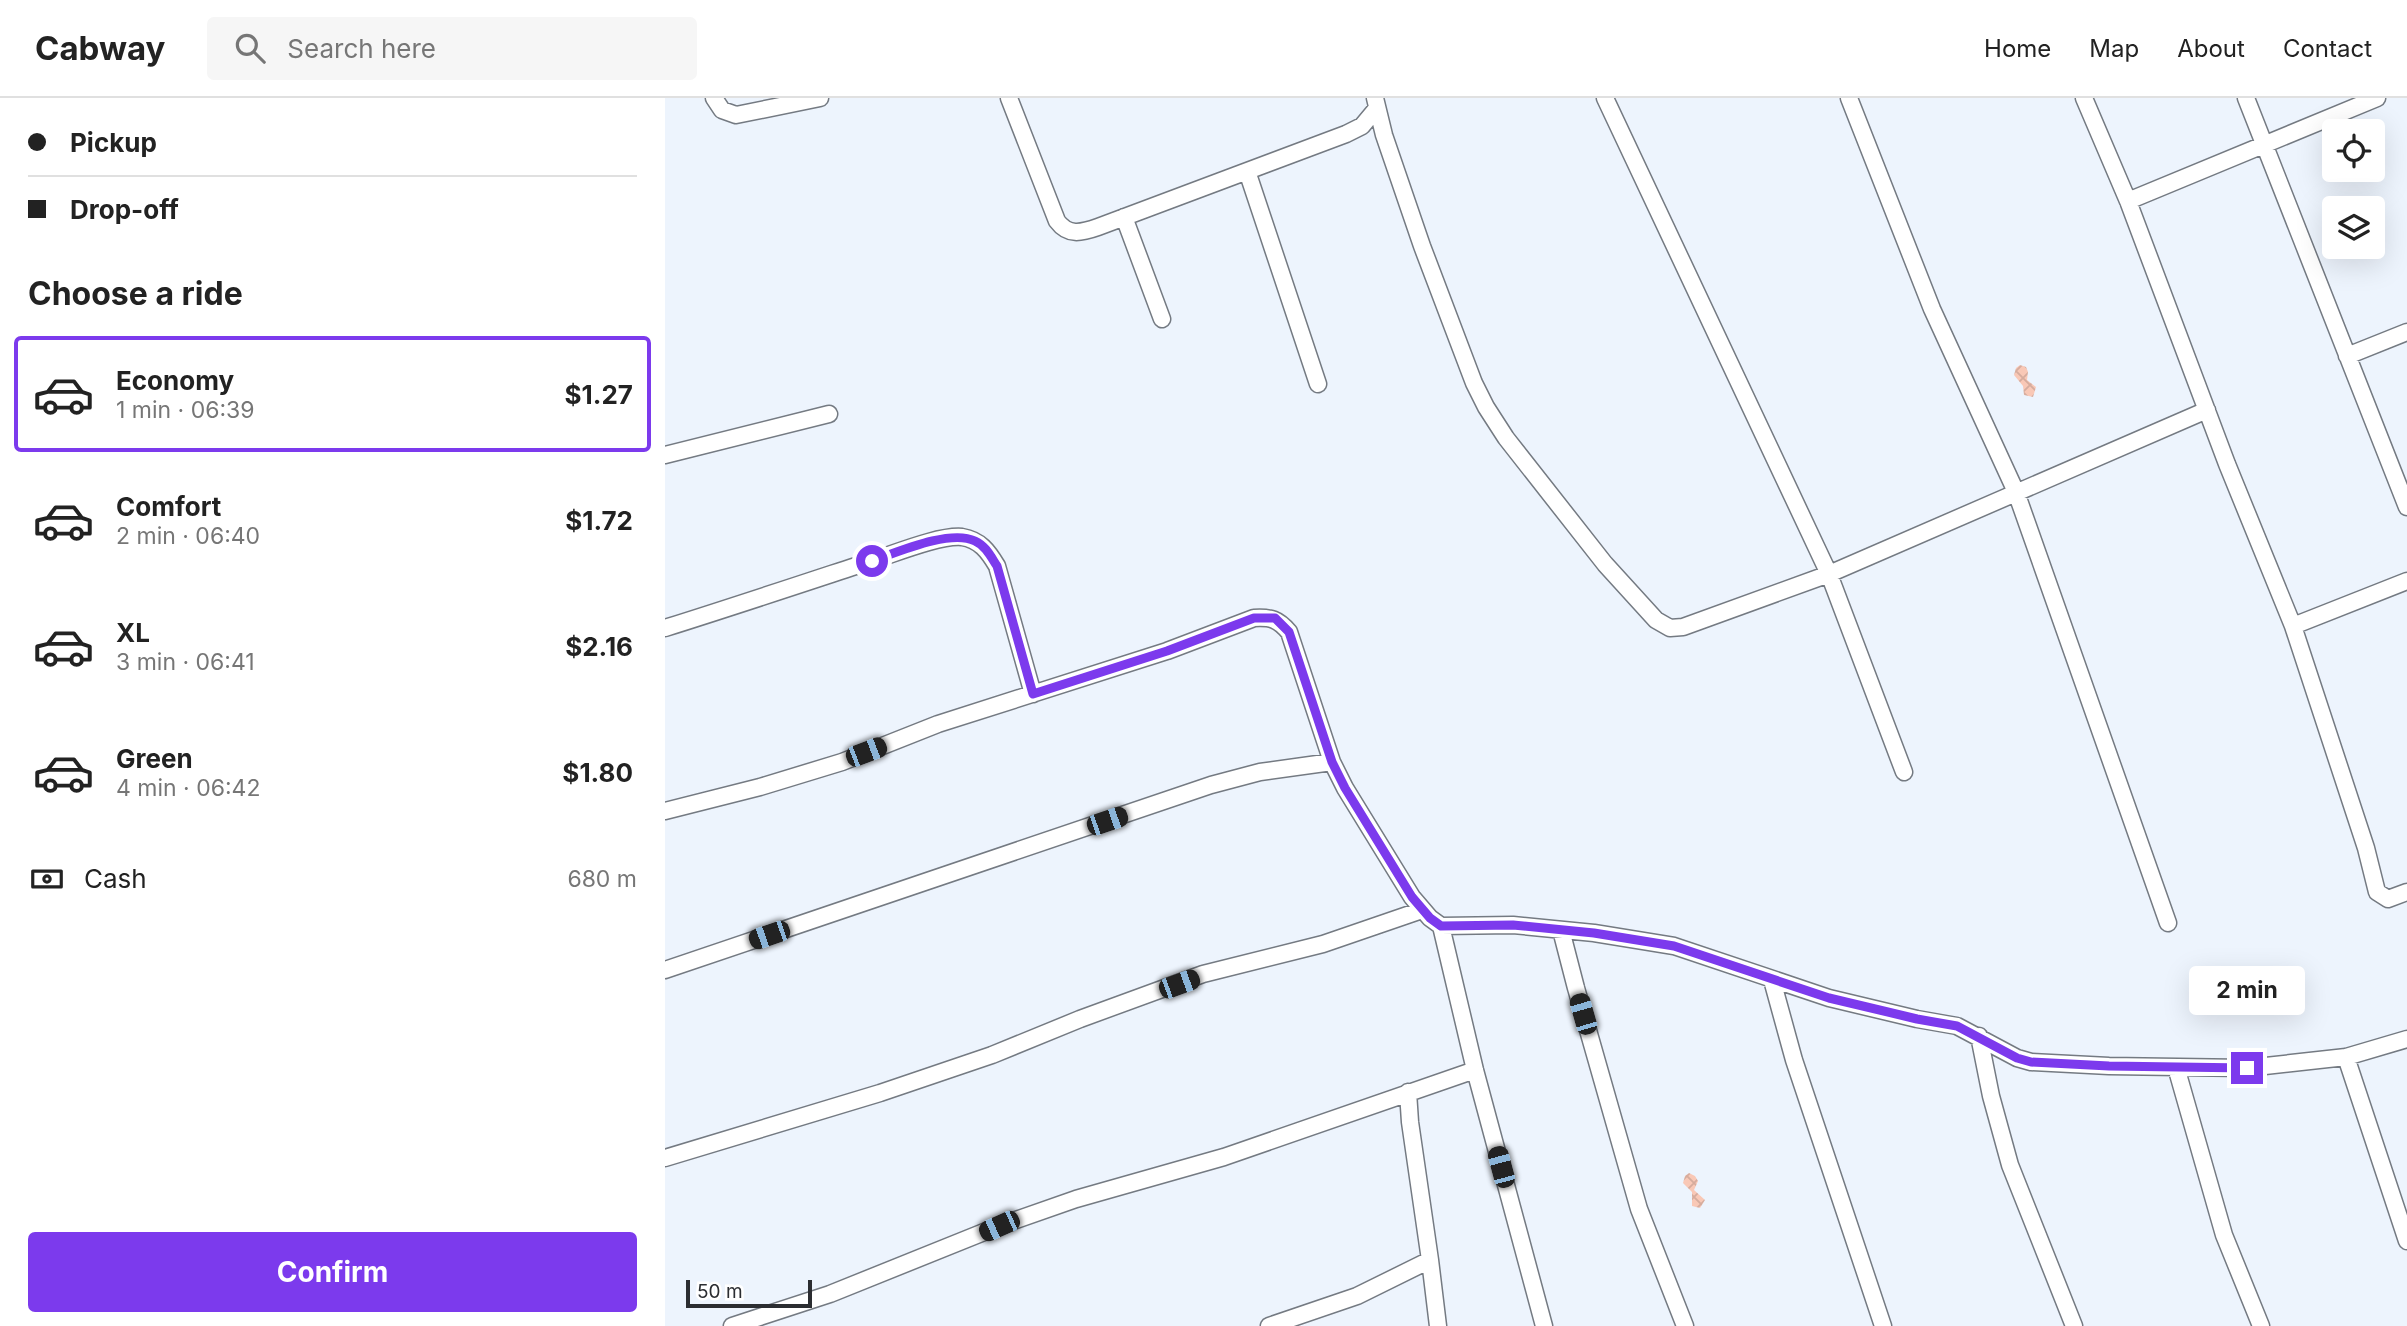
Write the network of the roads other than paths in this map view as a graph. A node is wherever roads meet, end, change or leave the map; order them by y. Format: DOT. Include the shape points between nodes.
graph roads {
  1 [pos="714,98"];
  2 [pos="820,98"];
  3 [pos="1009,98"];
  4 [pos="1605,98"];
  5 [pos="1849,98"];
  6 [pos="2084,98"];
  7 [pos="2246,98"];
  8 [pos="2377,98"];
  9 [pos="1376,103"];
  10 [pos="2264,146"];
  11 [pos="1247,171"];
  12 [pos="2128,201"];
  13 [pos="1124,217"];
  14 [pos="1162,318"];
  15 [pos="2407,332"];
  16 [pos="2347,356"];
  17 [pos="1318,384"];
  18 [pos="2207,410"];
  19 [pos="829,414"];
  20 [pos="665,455"];
  21 [pos="2016,492"];
  22 [pos="2407,507"];
  23 [pos="1829,574"];
  24 [pos="2407,581"];
  25 [pos="2293,626"];
  26 [pos="665,628"];
  27 [pos="1033,694"];
  28 [pos="1332,762"];
  29 [pos="1904,772"];
  30 [pos="665,811"];
  31 [pos="2407,892"];
  32 [pos="1422,910"];
  33 [pos="2168,923"];
  34 [pos="1441,926"];
  35 [pos="1561,930"];
  36 [pos="665,970"];
  37 [pos="1772,980"];
  38 [pos="1979,1036"];
  39 [pos="2407,1040"];
  40 [pos="2346,1057"];
  41 [pos="2176,1067"];
  42 [pos="1475,1070"];
  43 [pos="1408,1092"];
  44 [pos="665,1158"];
  45 [pos="2407,1241"];
  46 [pos="1430,1260"];
  47 [pos="732,1326"];
  48 [pos="1269,1326"];
  49 [pos="1438,1326"];
  50 [pos="1544,1326"];
  51 [pos="1685,1326"];
  52 [pos="1883,1326"];
  53 [pos="2074,1326"];
  54 [pos="2261,1326"];
  1 -- 2 [label="street" via="722,110 736,115"];
  3 -- 13 [label="street" via="1062,228 1083,232"];
  4 -- 23 [label="street"];
  5 -- 21 [label="street" via="1932,309"];
  6 -- 12 [label="street"];
  7 -- 10 [label="street"];
  8 -- 10 [label="street"];
  9 -- 11 [label="street" via="1362,126"];
  9 -- 23 [label="street" via="1422,246 1486,407 1605,564 1656,620 1670,628 1683,627"];
  10 -- 12 [label="street"];
  10 -- 16 [label="street"];
  11 -- 13 [label="street"];
  11 -- 17 [label="street"];
  12 -- 18 [label="street"];
  13 -- 14 [label="street"];
  15 -- 16 [label="street"];
  16 -- 22 [label="street"];
  18 -- 21 [label="street"];
  18 -- 25 [label="street"];
  19 -- 20 [label="street"];
  21 -- 23 [label="street"];
  21 -- 33 [label="street"];
  23 -- 29 [label="street"];
  24 -- 25 [label="street"];
  25 -- 31 [label="street" via="2377,892 2388,899"];
  26 -- 27 [label="street" via="898,552 963,537 977,541 997,566"];
  27 -- 28 [label="street" via="1254,618 1275,618 1289,632"];
  27 -- 30 [label="street" via="842,762"];
  28 -- 32 [label="street"];
  28 -- 36 [label="street" via="1260,772 1210,785"];
  32 -- 34 [label="street"];
  32 -- 44 [label="street" via="1323,944 1203,974 992,1055"];
  34 -- 35 [label="street"];
  34 -- 42 [label="street"];
  35 -- 37 [label="street" via="1674,946"];
  35 -- 51 [label="street" via="1639,1209"];
  37 -- 38 [label="street" via="1829,998 1957,1026"];
  37 -- 52 [label="street"];
  38 -- 41 [label="street" via="2031,1062"];
  38 -- 53 [label="street" via="2010,1165"];
  39 -- 40 [label="street"];
  40 -- 41 [label="street" via="2247,1068"];
  40 -- 45 [label="street"];
  41 -- 54 [label="street" via="2224,1235"];
  42 -- 43 [label="street"];
  42 -- 50 [label="street"];
  43 -- 46 [label="street"];
  43 -- 47 [label="street" via="1224,1157 1076,1199 830,1294"];
  46 -- 48 [label="street" via="1357,1296"];
  46 -- 49 [label="street"];
}
